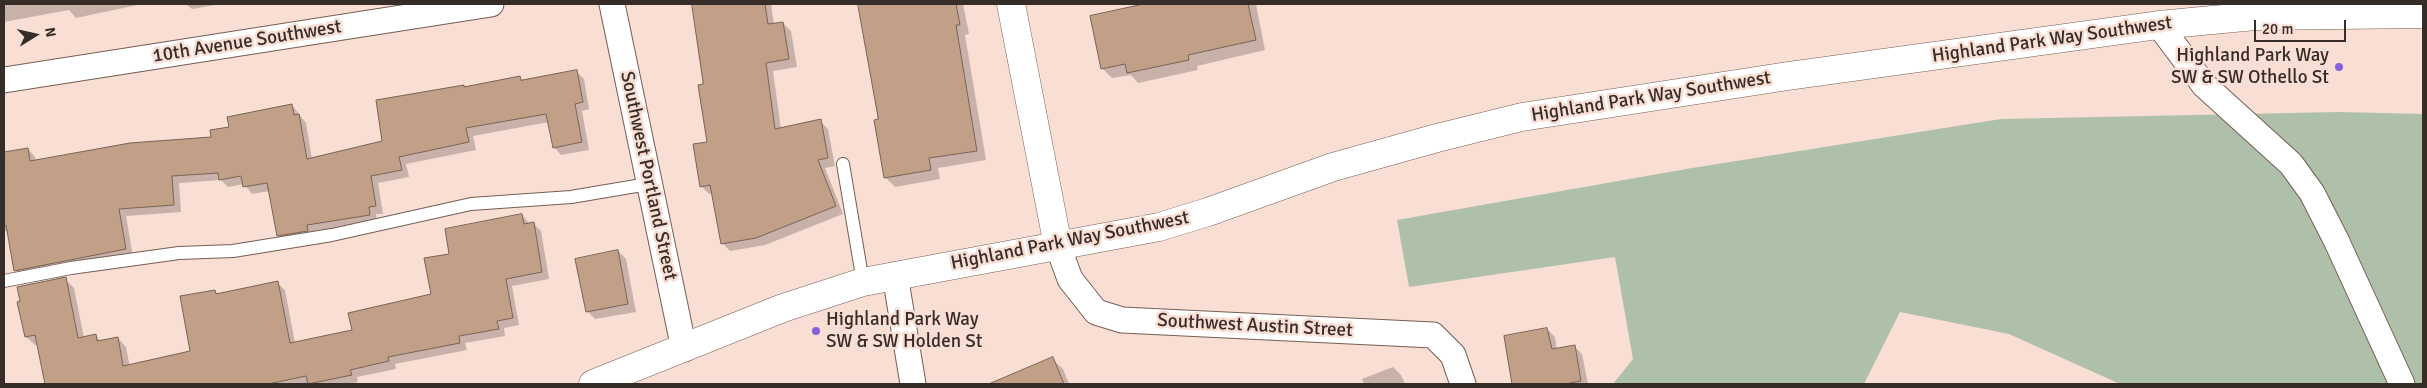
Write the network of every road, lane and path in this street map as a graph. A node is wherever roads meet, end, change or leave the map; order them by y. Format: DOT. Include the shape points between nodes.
graph roads {
  1 [pos="490,4"];
  2 [pos="612,4"];
  3 [pos="1011,4"];
  4 [pos="2423,14"];
  5 [pos="2159,25"];
  6 [pos="4,80"];
  7 [pos="843,164"];
  8 [pos="648,184"];
  9 [pos="1058,246"];
  10 [pos="895,275"];
  11 [pos="4,281"];
  12 [pos="863,282"];
  13 [pos="684,349"];
  14 [pos="593,384"];
  15 [pos="914,384"];
  16 [pos="1463,384"];
  17 [pos="2402,384"];
  1 -- 6 [label="street, 10th Avenue Southwest"];
  2 -- 8 [label="street, Southwest Portland Street"];
  3 -- 9 [label="main road"];
  4 -- 5 [label="main road, Highland Park Way Southwest" via="2255,16"];
  5 -- 9 [label="main road, Highland Park Way Southwest" via="1788,76 1522,118 1333,167 1159,227"];
  5 -- 17 [label="street" via="2204,85 2291,164 2312,193"];
  7 -- 12 [label="lane"];
  8 -- 11 [label="lane" via="571,197 471,204 323,237 232,251 179,253"];
  8 -- 13 [label="street, Southwest Portland Street"];
  9 -- 10 [label="main road, Highland Park Way Southwest"];
  9 -- 16 [label="street, Southwest Austin Street" via="1070,279 1096,312 1122,320 1433,335 1453,355"];
  10 -- 12 [label="main road, Highland Park Way Southwest"];
  10 -- 15 [label="street"];
  12 -- 13 [label="main road, Highland Park Way Southwest" via="791,306"];
  13 -- 14 [label="main road, Highland Park Way Southwest"];
}
